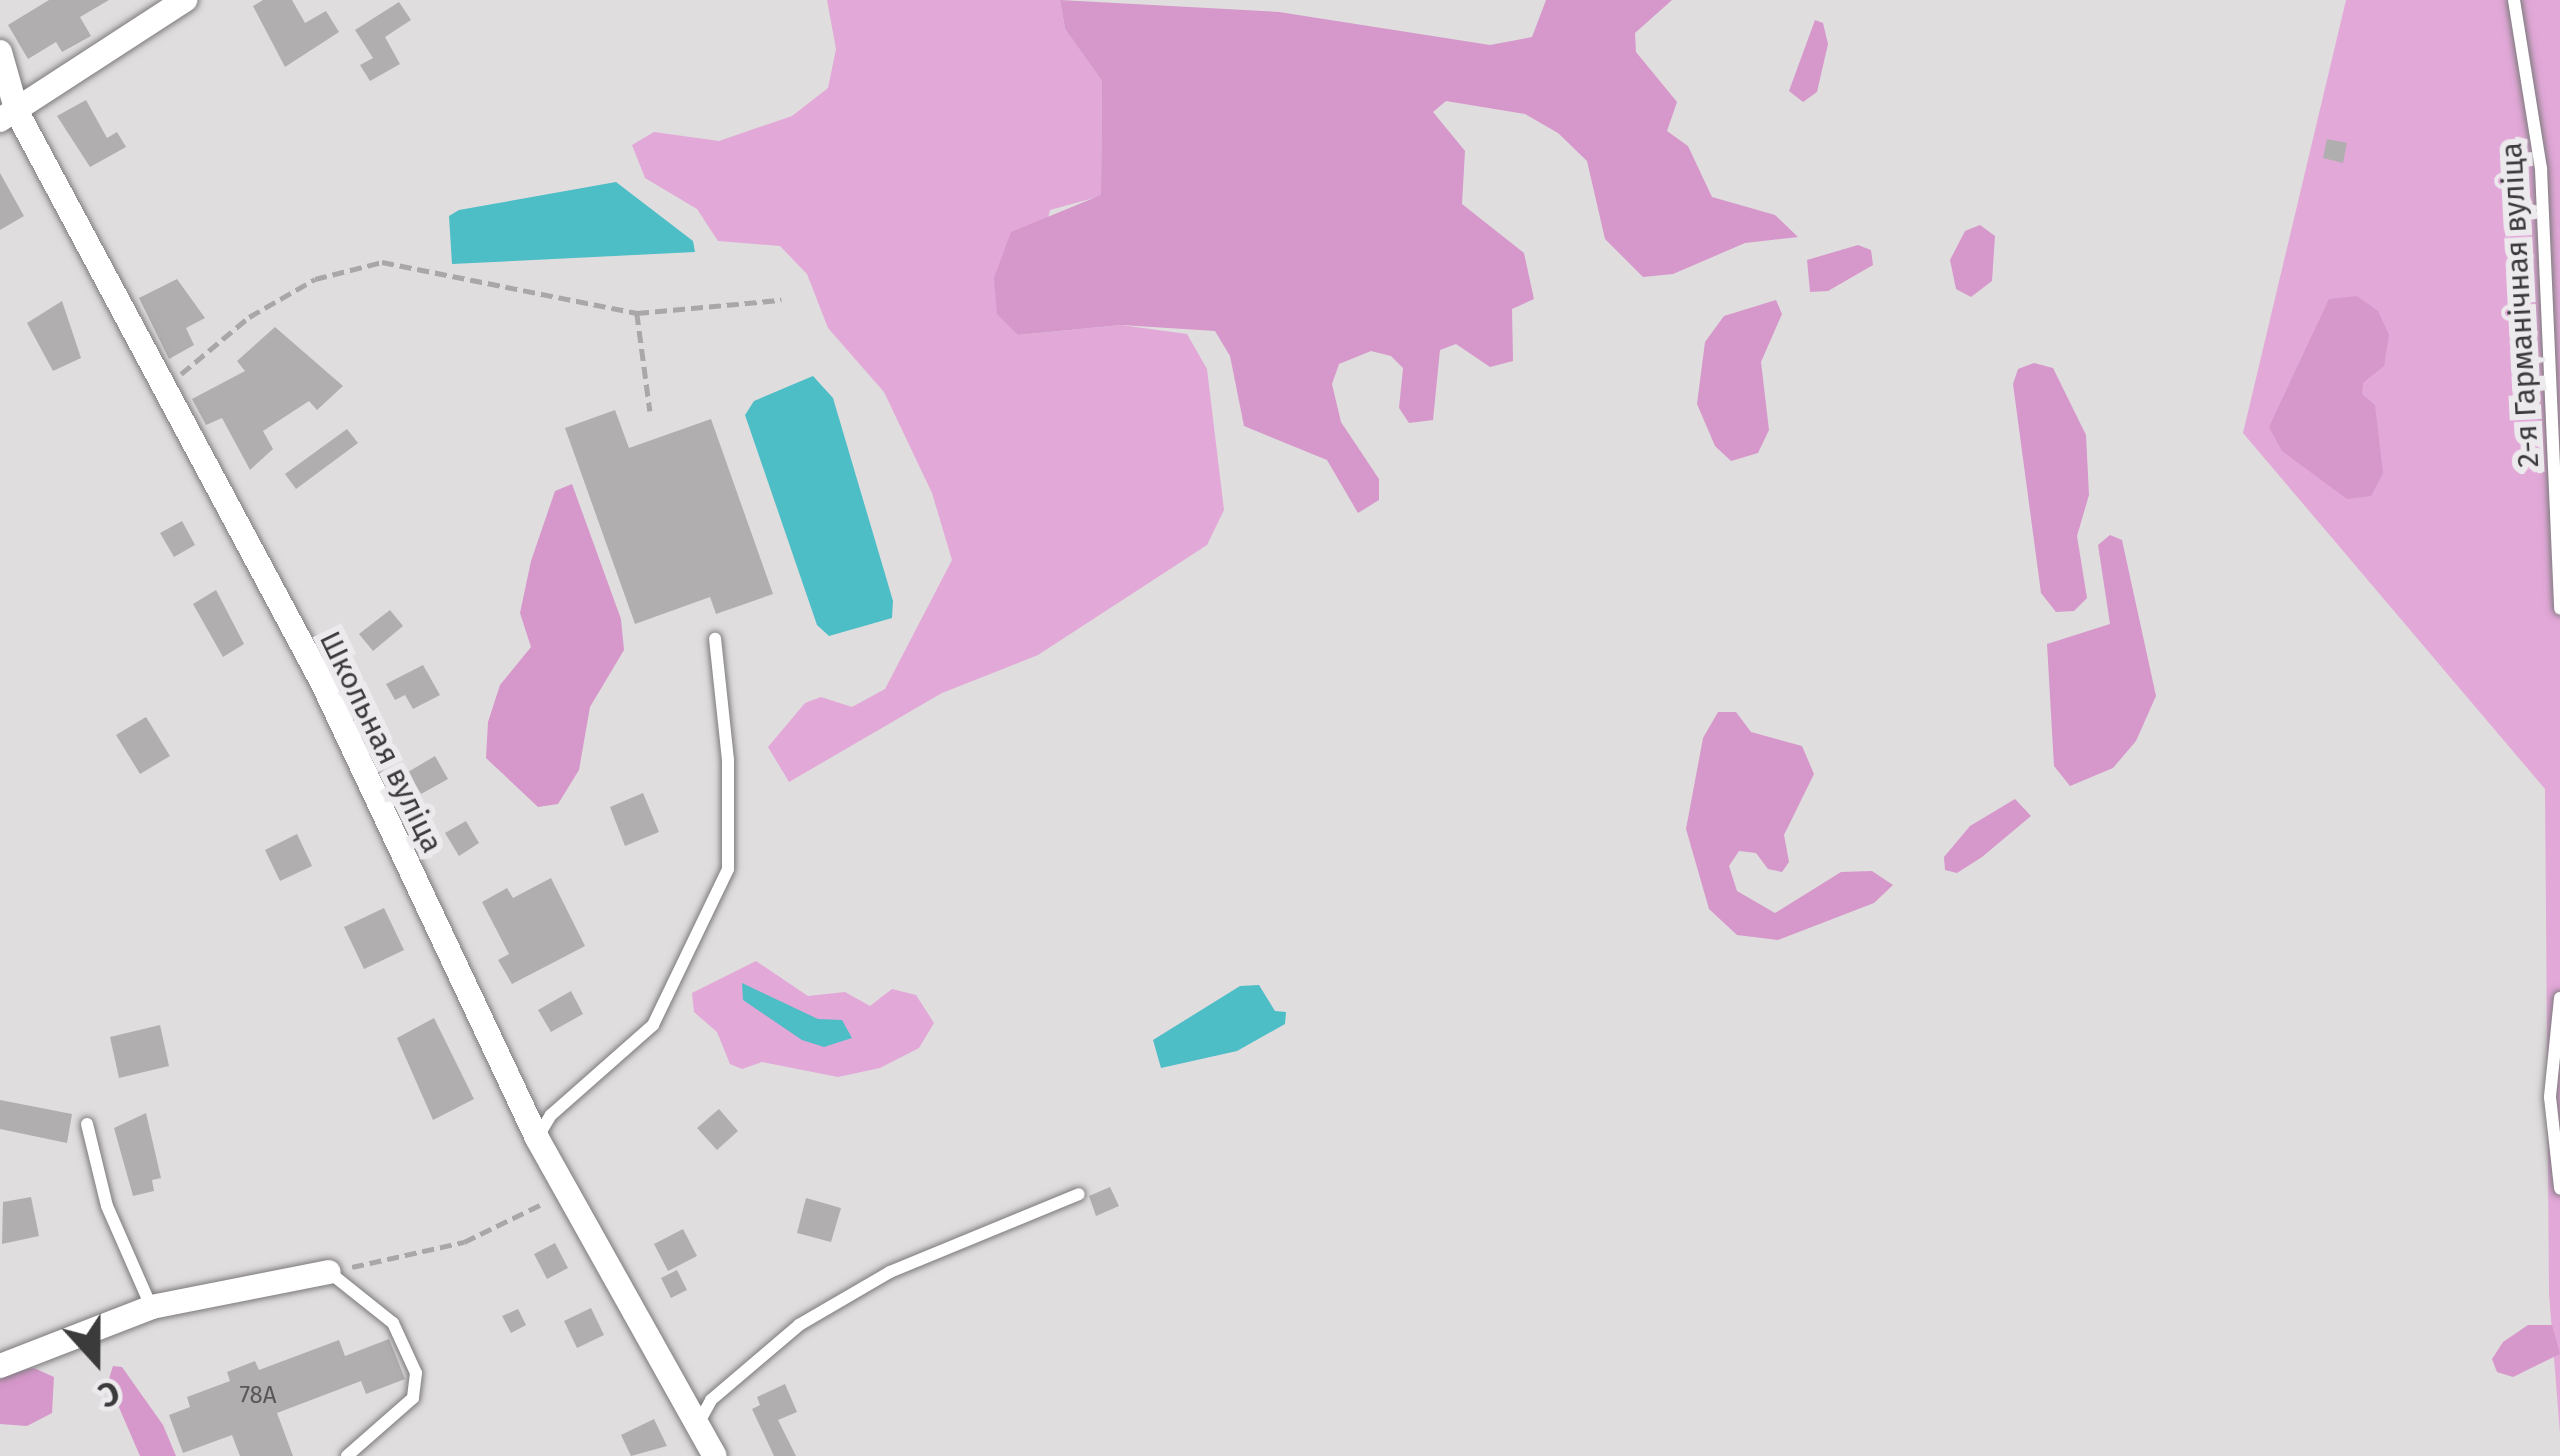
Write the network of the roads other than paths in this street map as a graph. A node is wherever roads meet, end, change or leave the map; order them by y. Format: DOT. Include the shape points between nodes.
graph roads {
  1 [pos="185,0"];
  2 [pos="2514,0"];
  3 [pos="0,52"];
  4 [pos="9,117"];
  5 [pos="2541,169"];
  6 [pos="2560,179"];
  7 [pos="2560,608"];
  8 [pos="715,639"];
  9 [pos="2560,998"];
  10 [pos="87,1124"];
  11 [pos="537,1138"];
  12 [pos="2560,1188"];
  13 [pos="1079,1194"];
  14 [pos="328,1272"];
  15 [pos="152,1307"];
  16 [pos="0,1366"];
  17 [pos="699,1422"];
  18 [pos="347,1456"];
  19 [pos="715,1456"];
  1 -- 4 [label="street"];
  2 -- 5 [label="lane, 2-я Гарманічная вуліца"];
  3 -- 4 [label="street, Школьная вуліца"];
  4 -- 11 [label="street, Школьная вуліца" via="322,684"];
  5 -- 6 [label="lane"];
  5 -- 7 [label="lane, 2-я Гарманічная вуліца"];
  8 -- 11 [label="lane" via="728,760 728,869 653,1025 551,1115"];
  9 -- 12 [label="lane" via="2550,1097"];
  10 -- 15 [label="lane" via="107,1206"];
  11 -- 17 [label="street, Школьная вуліца"];
  13 -- 17 [label="lane" via="890,1272 799,1325 711,1400"];
  14 -- 15 [label="street"];
  14 -- 18 [label="lane" via="393,1323 416,1373 413,1398"];
  15 -- 16 [label="street"];
  17 -- 19 [label="street, Школьная вуліца"];
}
